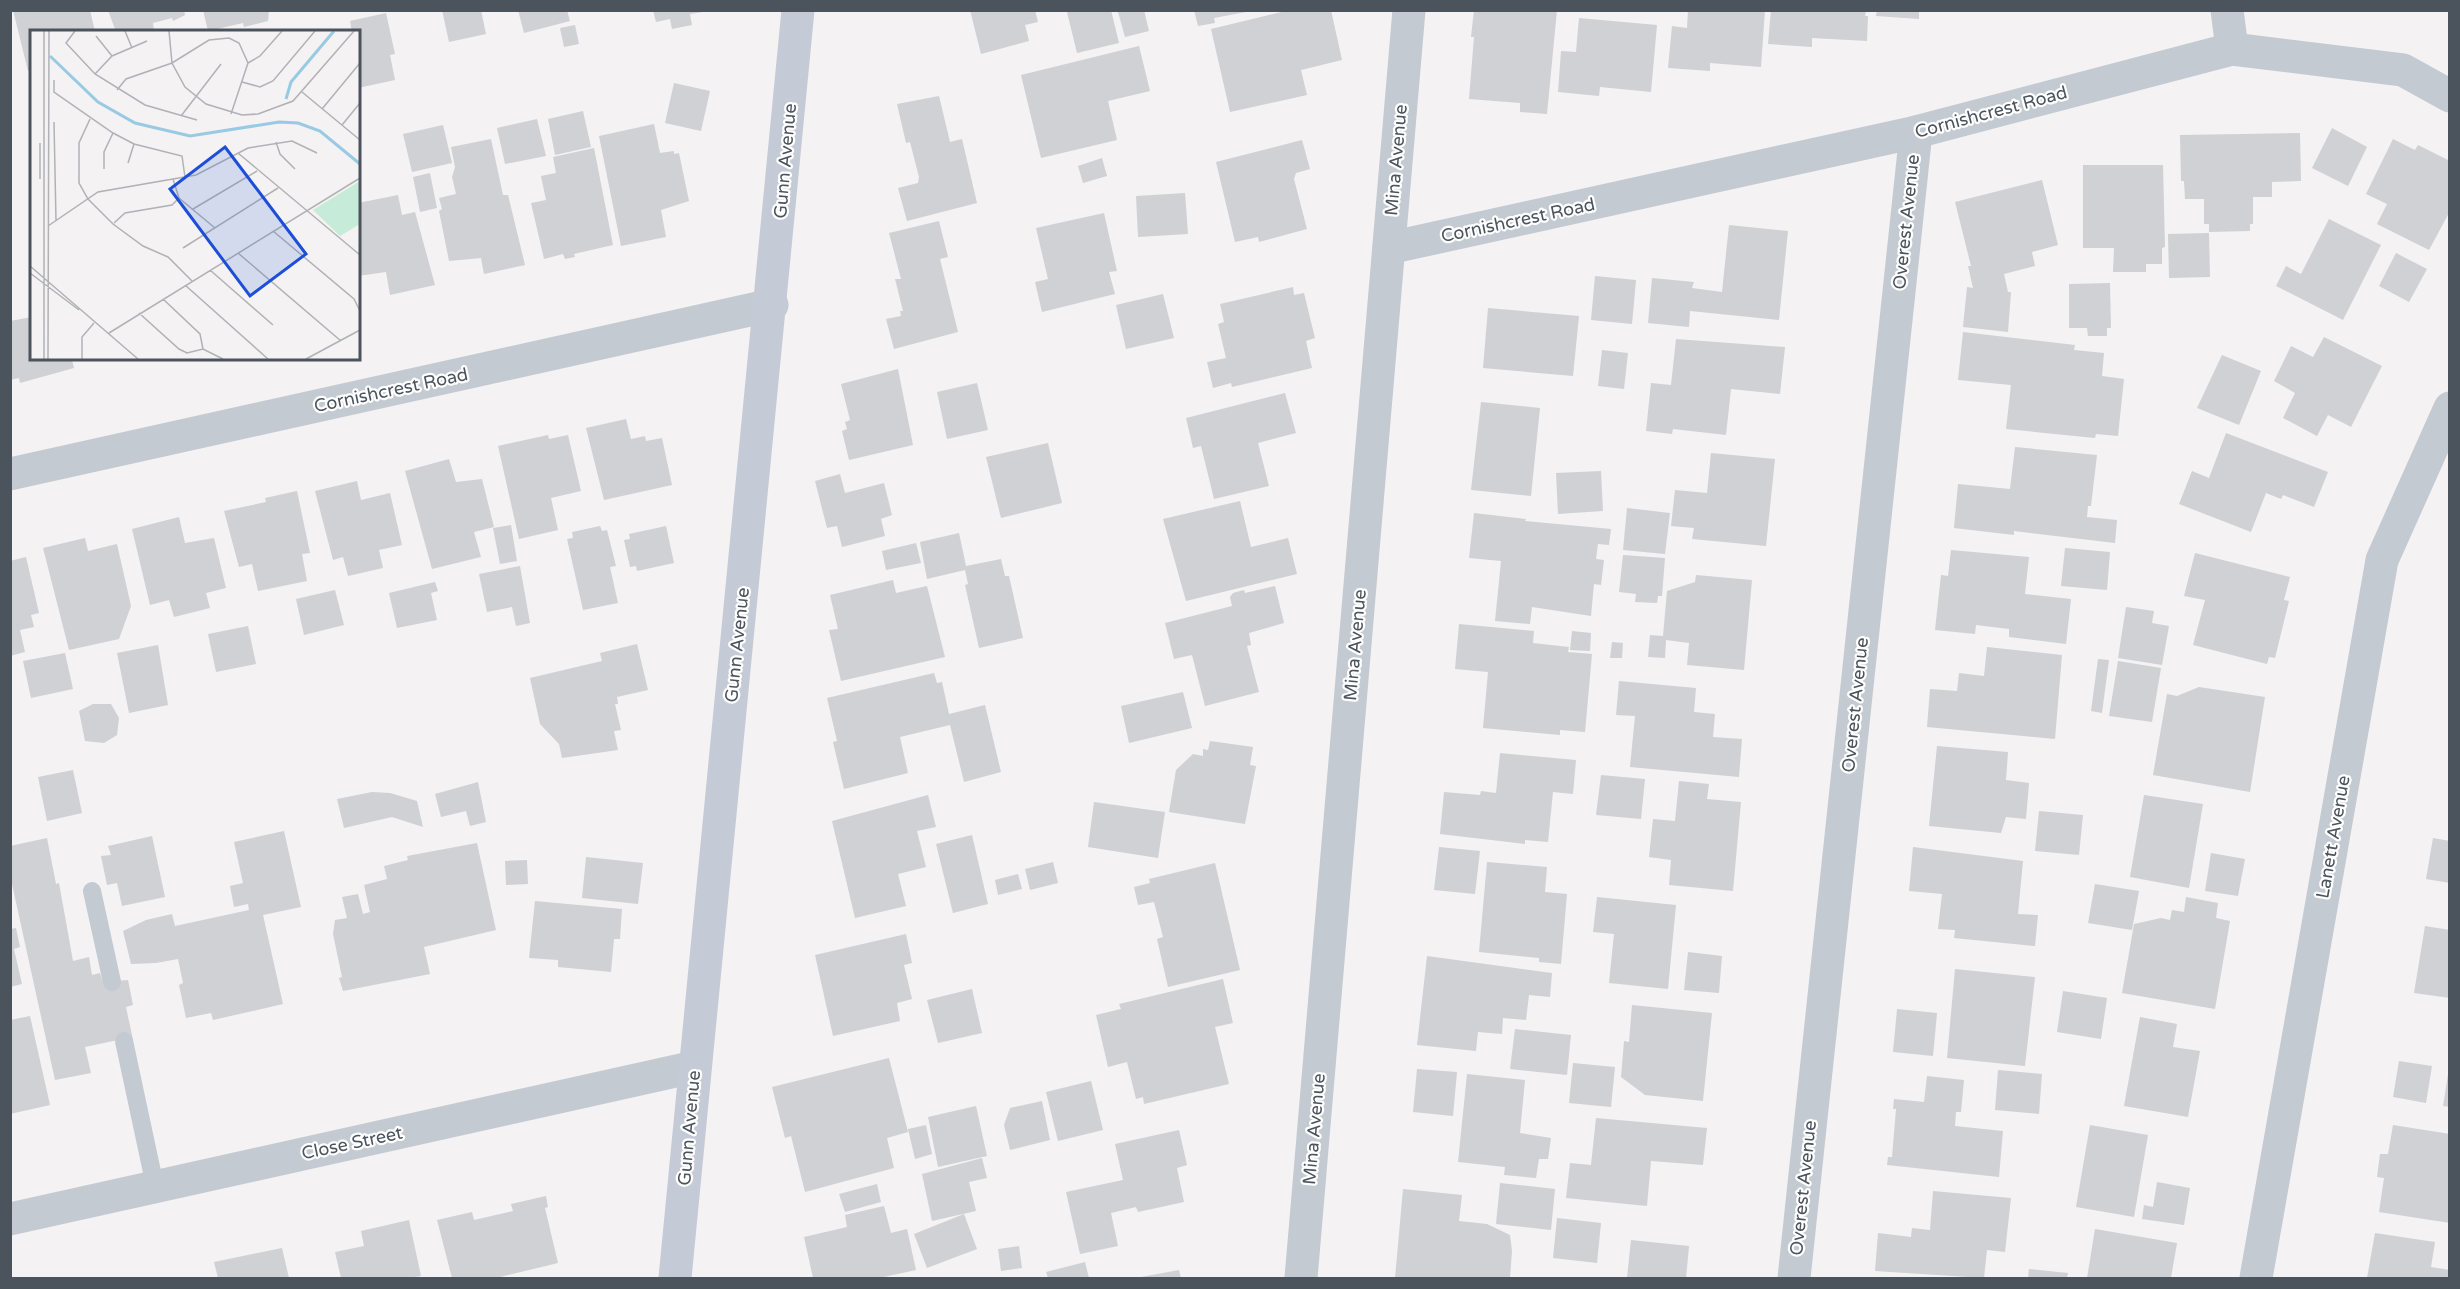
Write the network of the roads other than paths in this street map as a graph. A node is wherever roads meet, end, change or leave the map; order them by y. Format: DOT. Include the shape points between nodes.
graph roads {
  1 [pos="798,10"];
  2 [pos="1409,10"];
  3 [pos="2227,10"];
  4 [pos="2232,49"];
  5 [pos="2450,96"];
  6 [pos="1916,132"];
  7 [pos="1389,248"];
  8 [pos="772,305"];
  9 [pos="2450,408"];
  10 [pos="10,474"];
  11 [pos="92,891"];
  12 [pos="112,982"];
  13 [pos="124,1041"];
  14 [pos="694,1067"];
  15 [pos="155,1186"];
  16 [pos="10,1219"];
  17 [pos="675,1278"];
  18 [pos="1301,1278"];
  19 [pos="1794,1278"];
  20 [pos="2256,1278"];
  1 -- 8 [label="street, Gunn Avenue"];
  2 -- 7 [label="street, Mina Avenue"];
  3 -- 4 [label="street"];
  4 -- 5 [label="street, Cornishcrest Road" via="2403,70"];
  4 -- 6 [label="street, Cornishcrest Road"];
  6 -- 7 [label="street, Cornishcrest Road"];
  6 -- 19 [label="street, Overest Avenue"];
  7 -- 18 [label="street, Mina Avenue"];
  8 -- 10 [label="street, Cornishcrest Road"];
  8 -- 14 [label="street, Gunn Avenue"];
  9 -- 20 [label="street, Lanett Avenue" via="2382,560"];
  11 -- 12 [label="lane"];
  13 -- 15 [label="lane"];
  14 -- 15 [label="street, Close Street"];
  14 -- 17 [label="street, Gunn Avenue"];
  15 -- 16 [label="street, Close Street"];
}
